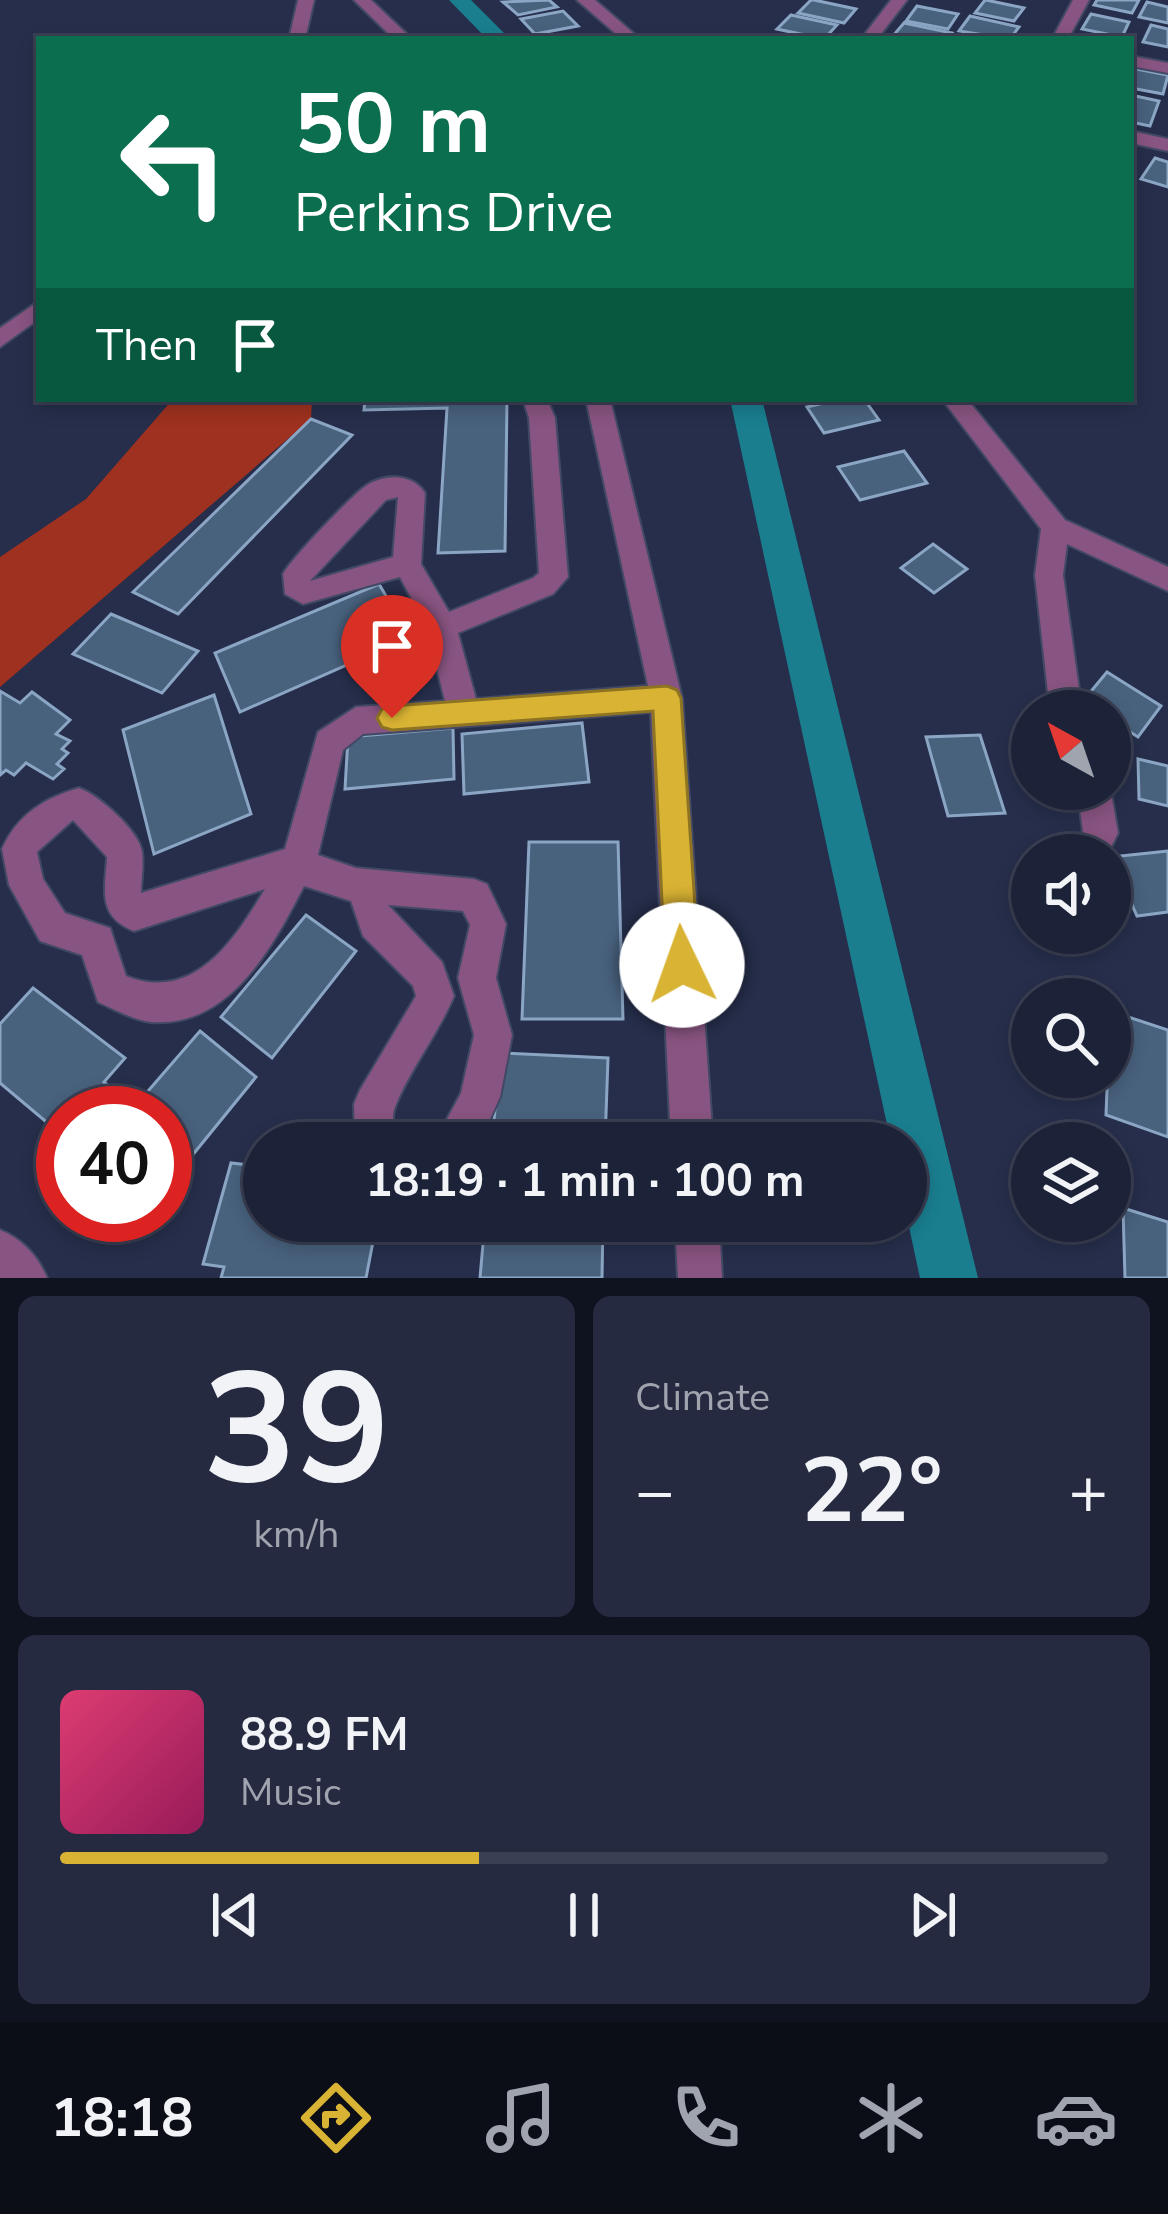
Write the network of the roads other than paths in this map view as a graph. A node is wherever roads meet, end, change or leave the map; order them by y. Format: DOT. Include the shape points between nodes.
graph roads {
  1 [pos="306,0"];
  2 [pos="362,0"];
  3 [pos="585,0"];
  4 [pos="899,0"];
  5 [pos="1081,0"];
  6 [pos="298,36"];
  7 [pos="401,36"];
  8 [pos="628,36"];
  9 [pos="871,36"];
  10 [pos="1062,36"];
  11 [pos="1134,62"];
  12 [pos="1168,68"];
  13 [pos="1134,138"];
  14 [pos="1168,146"];
  15 [pos="36,310"];
  16 [pos="0,340"];
  17 [pos="536,402"];
  18 [pos="599,402"];
  19 [pos="956,402"];
  20 [pos="1055,526"];
  21 [pos="407,564"];
  22 [pos="1168,580"];
  23 [pos="442,627"];
  24 [pos="1063,690"];
  25 [pos="667,698"];
  26 [pos="464,712"];
  27 [pos="299,861"];
  28 [pos="365,888"];
  29 [pos="128,910"];
  30 [pos="97,941"];
  31 [pos="477,978"];
  32 [pos="435,996"];
  33 [pos="373,1122"];
  34 [pos="468,1122"];
  35 [pos="691,1122"];
  36 [pos="698,1242"];
  37 [pos="0,1252"];
  38 [pos="25,1278"];
  39 [pos="700,1278"];
  1 -- 6 [label="street"];
  2 -- 7 [label="street"];
  3 -- 8 [label="street"];
  4 -- 9 [label="street"];
  5 -- 10 [label="street"];
  11 -- 12 [label="street"];
  13 -- 14 [label="street"];
  15 -- 16 [label="street"];
  17 -- 23 [label="street" via="554,577"];
  18 -- 25 [label="street"];
  19 -- 20 [label="street"];
  20 -- 22 [label="street"];
  20 -- 24 [label="street" via="1049,575"];
  21 -- 23 [label="street"];
  23 -- 26 [label="street"];
  25 -- 26 [label="street"];
  25 -- 35 [label="street"];
  26 -- 27 [label="street" via="356,721 341,730 329,742"];
  27 -- 28 [label="street" via="309,873"];
  27 -- 29 [label="street"];
  27 -- 30 [label="street" via="268,919 217,985 169,1008 138,1005 111,989"];
  28 -- 31 [label="street" via="449,888 474,896 488,924"];
  28 -- 32 [label="street" via="376,923 428,975"];
  29 -- 30 [label="street"];
  29 -- 30 [label="street" via="125,851 80,803 55,809 33,827 19,848 27,885 53,928"];
  31 -- 32 [label="street"];
  31 -- 34 [label="street" via="493,1036"];
  32 -- 33 [label="street" via="374,1104"];
  36 -- 39 [label="street"];
  37 -- 38 [label="street"];
}
